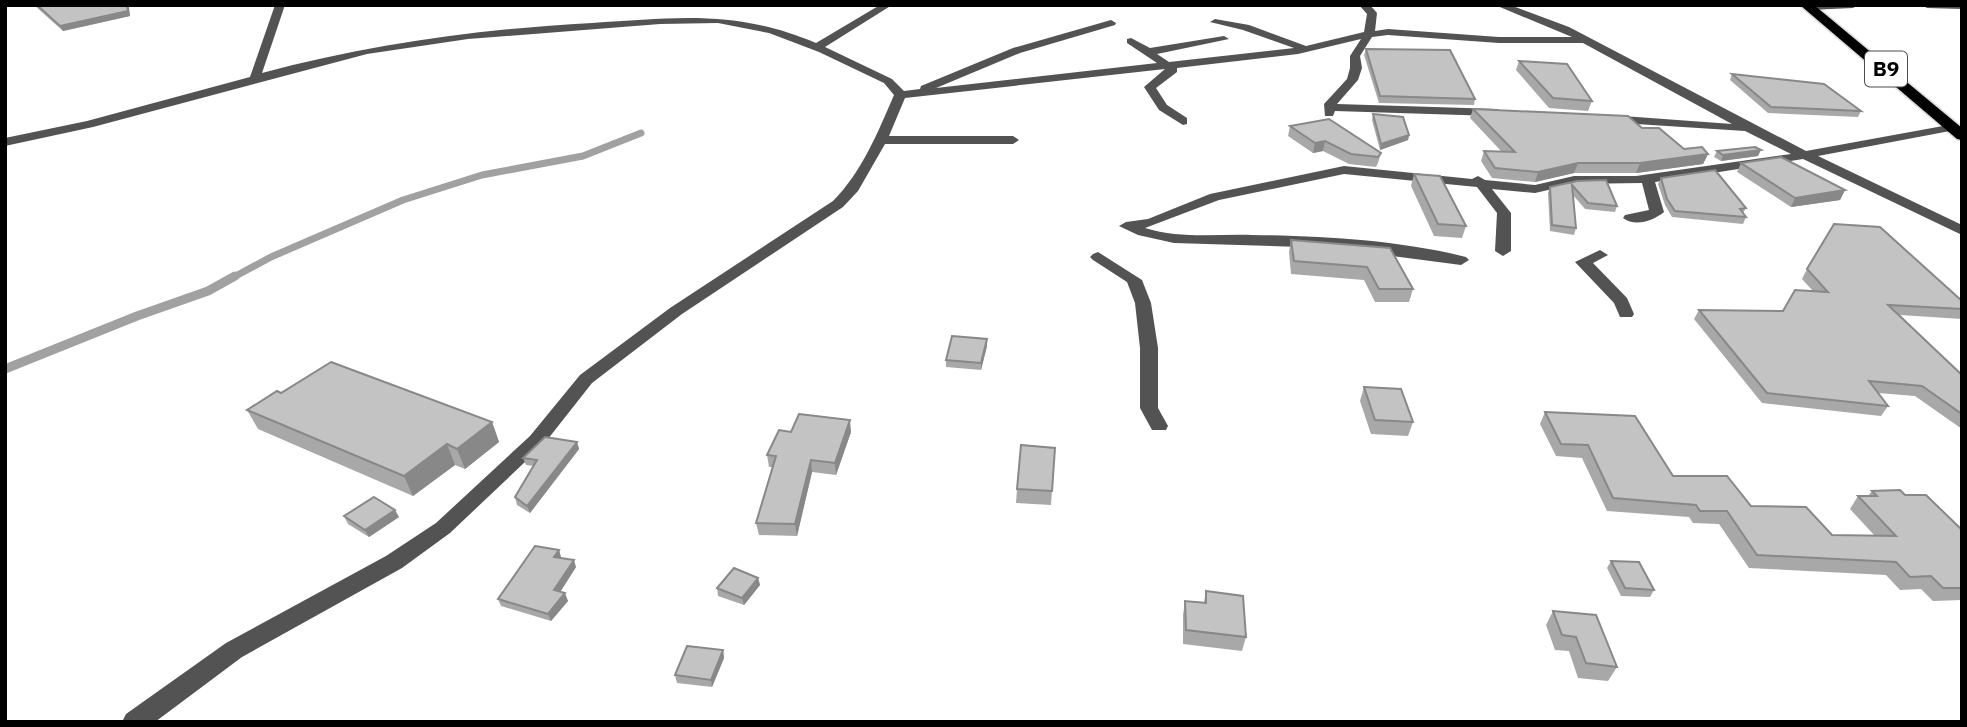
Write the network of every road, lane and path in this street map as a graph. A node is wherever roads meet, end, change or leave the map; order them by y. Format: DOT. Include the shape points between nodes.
graph roads {
  1 [pos="280,5"];
  2 [pos="887,5"];
  3 [pos="1364,5"];
  4 [pos="1500,5"];
  5 [pos="1853,5"];
  6 [pos="1927,5"];
  7 [pos="1807,6"];
  8 [pos="1945,6"];
  9 [pos="1962,6"];
  10 [pos="1215,22"];
  11 [pos="1111,23"];
  12 [pos="1369,34"];
  13 [pos="1224,39"];
  14 [pos="1586,40"];
  15 [pos="1131,41"];
  16 [pos="817,47"];
  17 [pos="1307,49"];
  18 [pos="1148,52"];
  19 [pos="1164,64"];
  20 [pos="255,78"];
  21 [pos="906,95"];
  22 [pos="1514,113"];
  23 [pos="1594,118"];
  24 [pos="1183,121"];
  25 [pos="1950,127"];
  26 [pos="1751,129"];
  27 [pos="1962,136"];
  28 [pos="881,140"];
  29 [pos="1013,140"];
  30 [pos="5,142"];
  31 [pos="1804,154"];
  32 [pos="1647,179"];
  33 [pos="1479,181"];
  34 [pos="1630,218"];
  35 [pos="1962,231"];
  36 [pos="1503,251"];
  37 [pos="1600,255"];
  38 [pos="1098,257"];
  39 [pos="1461,260"];
  40 [pos="1626,314"];
  41 [pos="1159,426"];
  42 [pos="135,722"];
  1 -- 20 [label="street"];
  2 -- 16 [label="street"];
  3 -- 12 [label="street" via="1372,13"];
  4 -- 14 [label="street"];
  5 -- 7 [label="street"];
  6 -- 8 [label="street"];
  7 -- 25 [label="highway, B9"];
  8 -- 9 [label="street"];
  10 -- 17 [label="street" via="1245,27"];
  11 -- 21 [label="street" via="1007,50"];
  12 -- 14 [label="street"];
  12 -- 17 [label="street"];
  12 -- 22 [label="street" via="1355,56 1352,80 1329,110"];
  13 -- 18 [label="street"];
  14 -- 26 [label="street"];
  15 -- 18 [label="street"];
  16 -- 20 [label="street" via="756,26 674,20 442,38 369,50"];
  16 -- 21 [label="street" via="888,81"];
  17 -- 19 [label="street"];
  18 -- 19 [label="street"];
  19 -- 21 [label="street"];
  19 -- 24 [label="street" via="1173,70 1150,87 1163,107"];
  20 -- 30 [label="street"];
  21 -- 28 [label="street"];
  23 -- 26 [label="street"];
  25 -- 27 [label="highway, B9"];
  25 -- 31 [label="street"];
  26 -- 31 [label="street"];
  28 -- 29 [label="street"];
  28 -- 42 [label="street" via="851,191 838,204 676,311 586,379 537,440 443,528 394,562 234,650"];
  31 -- 32 [label="street"];
  31 -- 35 [label="street"];
  32 -- 33 [label="street" via="1574,180 1535,189"];
  32 -- 34 [label="street" via="1657,212"];
  33 -- 36 [label="street" via="1504,213"];
  33 -- 39 [label="street" via="1345,170 1216,197 1151,223 1126,226 1151,237 1180,241 1354,244"];
  37 -- 40 [label="street" via="1583,262 1621,301"];
  38 -- 41 [label="street" via="1134,280 1143,303 1149,408"];
}
